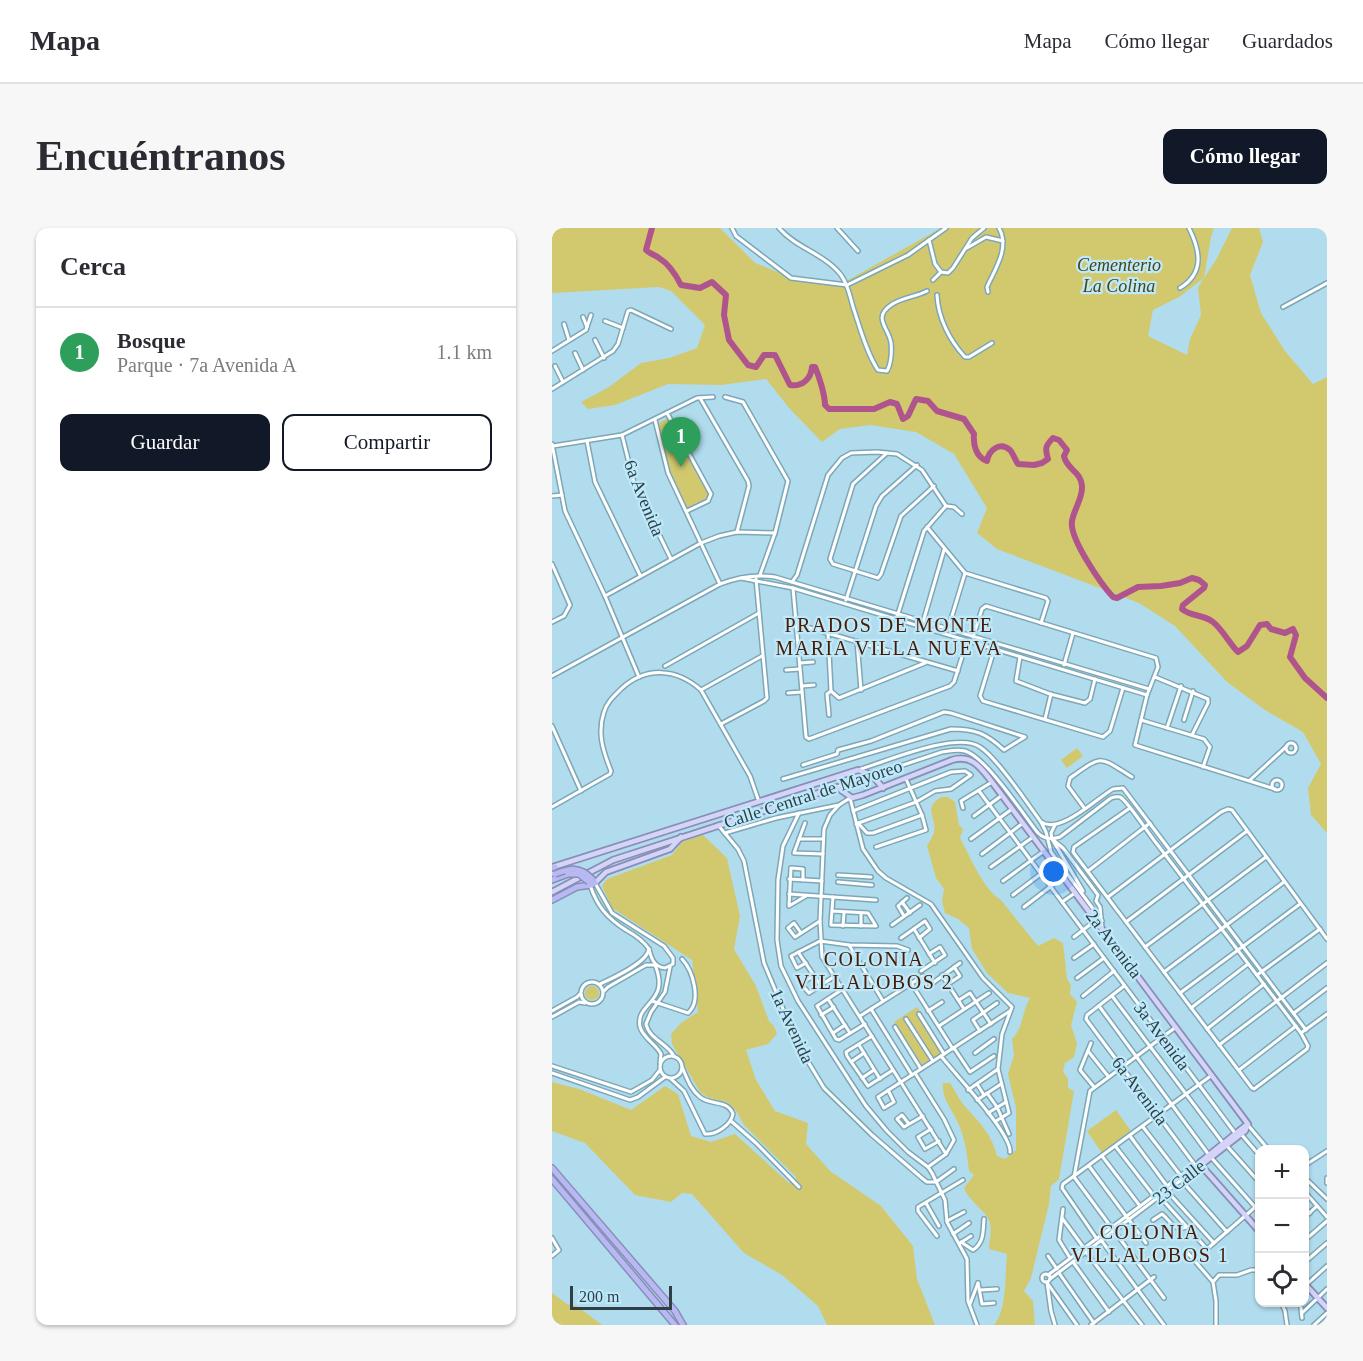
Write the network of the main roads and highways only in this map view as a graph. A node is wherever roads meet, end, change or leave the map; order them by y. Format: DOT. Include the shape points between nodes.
graph roads {
  1 [pos="883,788"];
  2 [pos="681,837"];
  3 [pos="553,872"];
  4 [pos="592,882"];
  5 [pos="552,892"];
  6 [pos="552,900"];
  7 [pos="1247,1123"];
  8 [pos="1198,1164"];
  9 [pos="552,1168"];
  10 [pos="552,1179"];
  11 [pos="1255,1227"];
  12 [pos="1309,1289"];
  13 [pos="1327,1308"];
  14 [pos="675,1325"];
  15 [pos="683,1325"];
  1 -- 2 [label="main road, Calle Central de Mayoreo" via="851,798 837,787"];
  1 -- 3 [label="main road, Calle Central de Mayoreo" via="872,775 858,770"];
  1 -- 7 [label="main road, 2a Avenida" via="957,758 972,761 982,769"];
  2 -- 4 [label="main road" via="670,849 606,872"];
  2 -- 5 [label="main road, Calle Central de Mayoreo" via="613,860"];
  3 -- 4 [label="highway, bridge" via="579,874"];
  3 -- 4 [label="highway, bridge" via="578,868"];
  4 -- 6 [label="highway"];
  7 -- 8 [label="main road, 23 Calle"];
  8 -- 11 [label="main road, 6a Avenida"];
  9 -- 15 [label="highway"];
  10 -- 14 [label="highway"];
  12 -- 13 [label="main road"];
}
